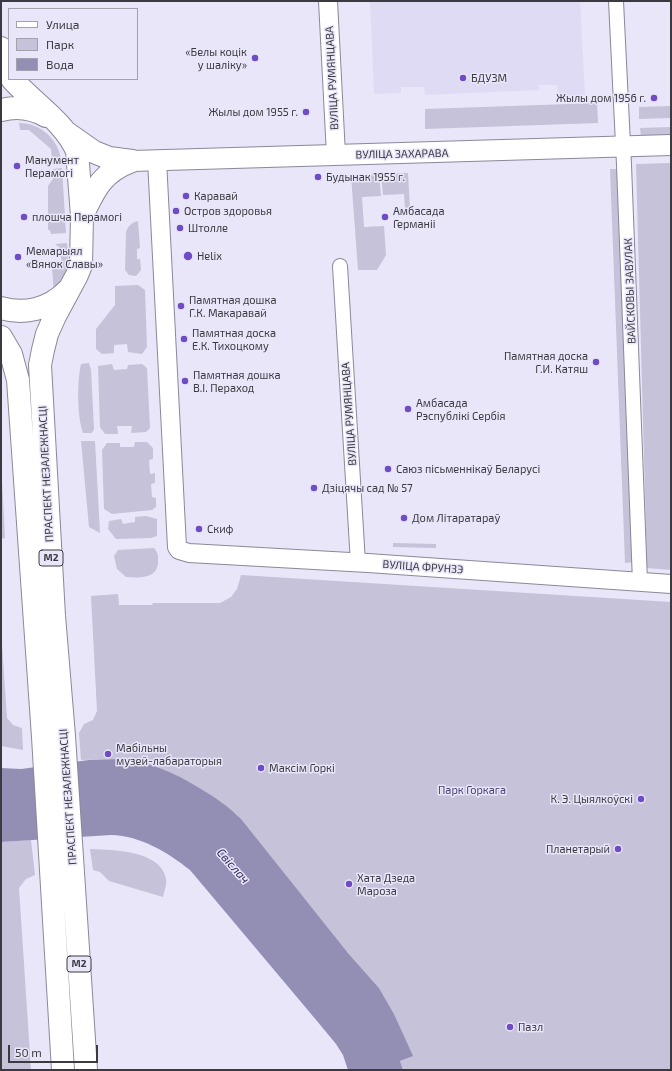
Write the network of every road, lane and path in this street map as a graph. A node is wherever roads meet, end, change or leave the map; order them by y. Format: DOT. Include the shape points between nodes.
graph roads {
  1 [pos="328,1"];
  2 [pos="616,1"];
  3 [pos="1,48"];
  4 [pos="8,73"];
  5 [pos="13,80"];
  6 [pos="1,110"];
  7 [pos="59,126"];
  8 [pos="671,146"];
  9 [pos="623,147"];
  10 [pos="336,155"];
  11 [pos="157,160"];
  12 [pos="132,161"];
  13 [pos="82,216"];
  14 [pos="340,266"];
  15 [pos="70,287"];
  16 [pos="1,308"];
  17 [pos="1,337"];
  18 [pos="358,563"];
  19 [pos="640,582"];
  20 [pos="671,584"];
  21 [pos="61,859"];
  22 [pos="63,1070"];
  23 [pos="86,1070"];
  1 -- 10 [label="street, ВУЛІЦА РУМЯНЦАВА"];
  2 -- 9 [label="street, ВАЙСКОВЫ ЗАВУЛАК"];
  3 -- 4 [label="main road"];
  5 -- 7 [label="main road, ПРАСПЕКТ НЕЗАЛЕЖНАСЦІ / М2"];
  6 -- 7 [label="main road" via="34,110"];
  7 -- 12 [label="main road" via="94,152 109,158"];
  7 -- 13 [label="main road, ПРАСПЕКТ НЕЗАЛЕЖНАСЦІ / М2" via="77,151"];
  8 -- 9 [label="main road, ВУЛІЦА ЗАХАРАВА"];
  9 -- 10 [label="main road, ВУЛІЦА ЗАХАРАВА"];
  9 -- 19 [label="street, ВАЙСКОВЫ ЗАВУЛАК"];
  10 -- 11 [label="main road, ВУЛІЦА ЗАХАРАВА"];
  11 -- 12 [label="main road, ВУЛІЦА ЗАХАРАВА"];
  11 -- 18 [label="street, ВУЛІЦА ФРУНЗЭ" via="176,548 181,552"];
  12 -- 13 [label="main road" via="104,178"];
  13 -- 15 [label="main road, ПРАСПЕКТ НЕЗАЛЕЖНАСЦІ / М2" via="81,265"];
  14 -- 18 [label="street, ВУЛІЦА РУМЯНЦАВА"];
  15 -- 16 [label="main road, М2" via="54,302 36,310 17,311"];
  15 -- 21 [label="main road, ПРАСПЕКТ НЕЗАЛЕЖНАСЦІ / М2" via="47,334 40,365 54,616 64,736"];
  17 -- 21 [label="main road, ПРАСПЕКТ НЕЗАЛЕЖНАСЦІ / М2" via="11,354 18,380 43,737"];
  18 -- 19 [label="street, ВУЛІЦА ФРУНЗЭ"];
  19 -- 20 [label="street, ВУЛІЦА ФРУНЗЭ"];
  21 -- 22 [label="main road, ПРАСПЕКТ НЕЗАЛЕЖНАСЦІ / М2"];
  21 -- 23 [label="main road, ПРАСПЕКТ НЕЗАЛЕЖНАСЦІ / М2"];
}
